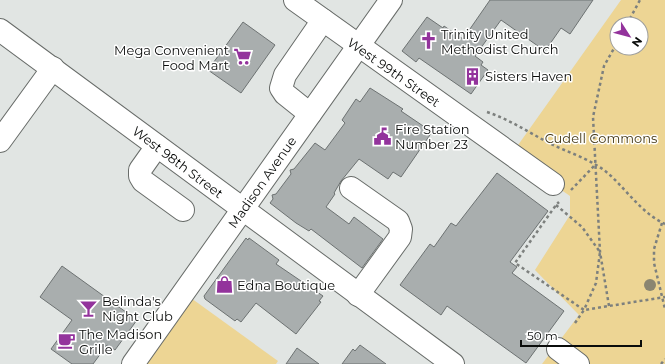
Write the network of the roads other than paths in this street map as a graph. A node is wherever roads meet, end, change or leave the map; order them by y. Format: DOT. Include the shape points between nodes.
graph roads {
  1 [pos="295,0"];
  2 [pos="391,0"];
  3 [pos="323,20"];
  4 [pos="0,30"];
  5 [pos="358,46"];
  6 [pos="53,68"];
  7 [pos="310,114"];
  8 [pos="0,141"];
  9 [pos="157,146"];
  10 [pos="351,188"];
  11 [pos="560,193"];
  12 [pos="183,210"];
  13 [pos="243,210"];
  14 [pos="358,295"];
  15 [pos="558,349"];
  16 [pos="133,364"];
  17 [pos="453,364"];
  18 [pos="578,364"];
  1 -- 3 [label="street, West 99th Street"];
  2 -- 5 [label="street, Madison Avenue"];
  3 -- 5 [label="street, West 99th Street"];
  3 -- 7 [label="street" via="284,75 281,88"];
  4 -- 6 [label="street, West 98th Street"];
  5 -- 7 [label="street, Madison Avenue"];
  5 -- 11 [label="street, West 99th Street"];
  6 -- 8 [label="street"];
  6 -- 9 [label="street, West 98th Street"];
  7 -- 13 [label="street, Madison Avenue"];
  9 -- 12 [label="street" via="140,170 140,176 143,181"];
  9 -- 13 [label="street, West 98th Street"];
  10 -- 14 [label="street" via="398,222 401,229 400,237"];
  13 -- 14 [label="street, West 98th Street"];
  13 -- 16 [label="street, Madison Avenue"];
  14 -- 17 [label="street, West 98th Street"];
  15 -- 18 [label="street"];
}
